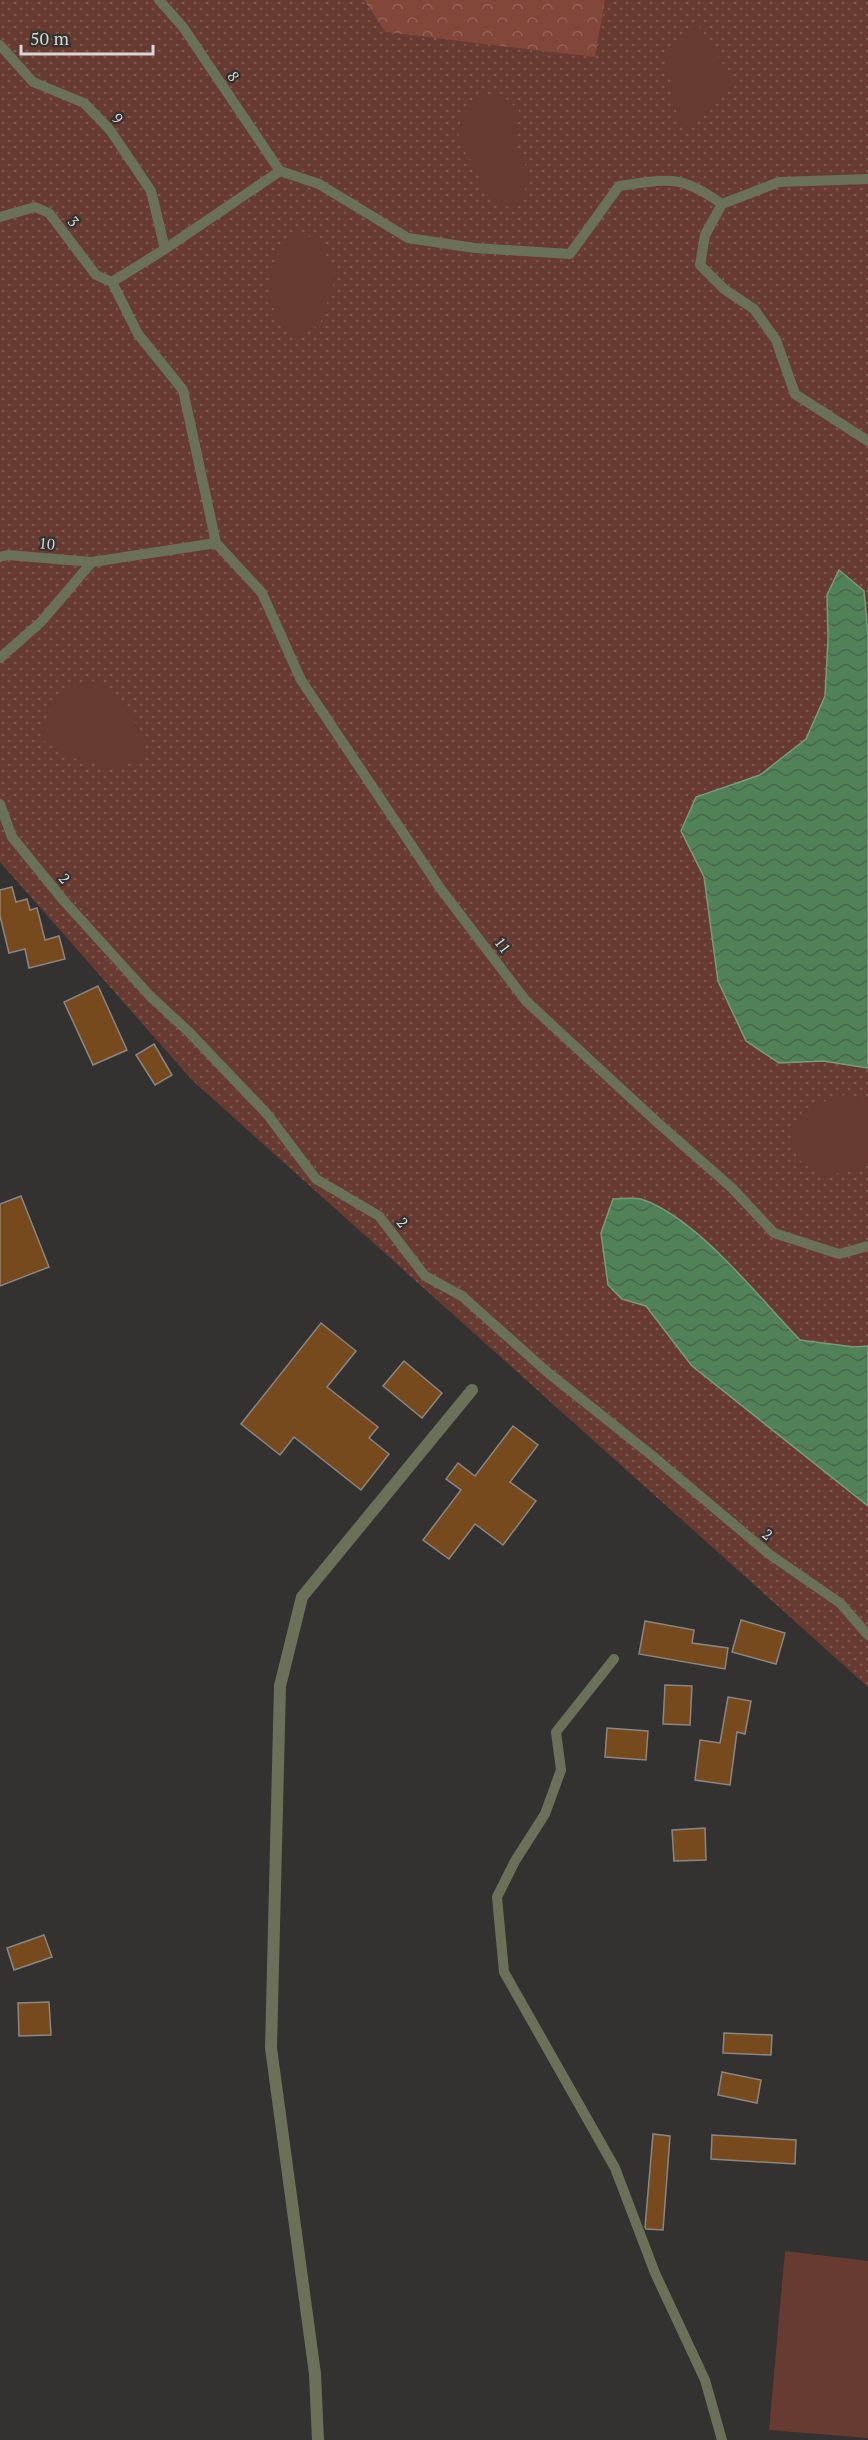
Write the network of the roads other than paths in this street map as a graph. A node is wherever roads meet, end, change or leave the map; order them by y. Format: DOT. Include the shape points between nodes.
graph roads {
  1 [pos="159,0"];
  2 [pos="0,45"];
  3 [pos="280,171"];
  4 [pos="868,179"];
  5 [pos="722,204"];
  6 [pos="0,217"];
  7 [pos="165,249"];
  8 [pos="112,282"];
  9 [pos="868,441"];
  10 [pos="216,543"];
  11 [pos="0,557"];
  12 [pos="92,562"];
  13 [pos="0,658"];
  14 [pos="0,804"];
  15 [pos="868,1246"];
  16 [pos="472,1390"];
  17 [pos="868,1635"];
  18 [pos="614,1659"];
  19 [pos="318,2440"];
  20 [pos="722,2440"];
  1 -- 3 [label="lane, 8" via="183,27"];
  2 -- 7 [label="lane, 9" via="33,82 84,103 110,130 151,191"];
  3 -- 5 [label="lane" via="319,184 408,238 475,248 570,254 619,186 667,179 697,187"];
  3 -- 7 [label="lane"];
  4 -- 5 [label="lane" via="779,182"];
  5 -- 9 [label="lane" via="705,235 700,265 724,289 754,309 776,340 795,394"];
  6 -- 8 [label="lane, 3" via="35,207 49,213 96,274"];
  7 -- 8 [label="lane"];
  8 -- 10 [label="lane" via="138,334 183,390"];
  10 -- 12 [label="lane, 10"];
  10 -- 15 [label="lane, 11" via="262,593 301,680 440,888 526,1001 732,1188 774,1233 839,1254"];
  11 -- 12 [label="lane, 10"];
  12 -- 13 [label="lane" via="41,622"];
  14 -- 17 [label="lane, 2" via="12,837 64,901 150,996 267,1114 316,1179 380,1216 425,1276 462,1296 546,1371 769,1554 840,1603"];
  16 -- 19 [label="street" via="302,1597 280,1686 271,2048 315,2374"];
  18 -- 20 [label="lane" via="556,1732 561,1770 544,1814 496,1897 504,1972 615,2168 705,2380"];
}
